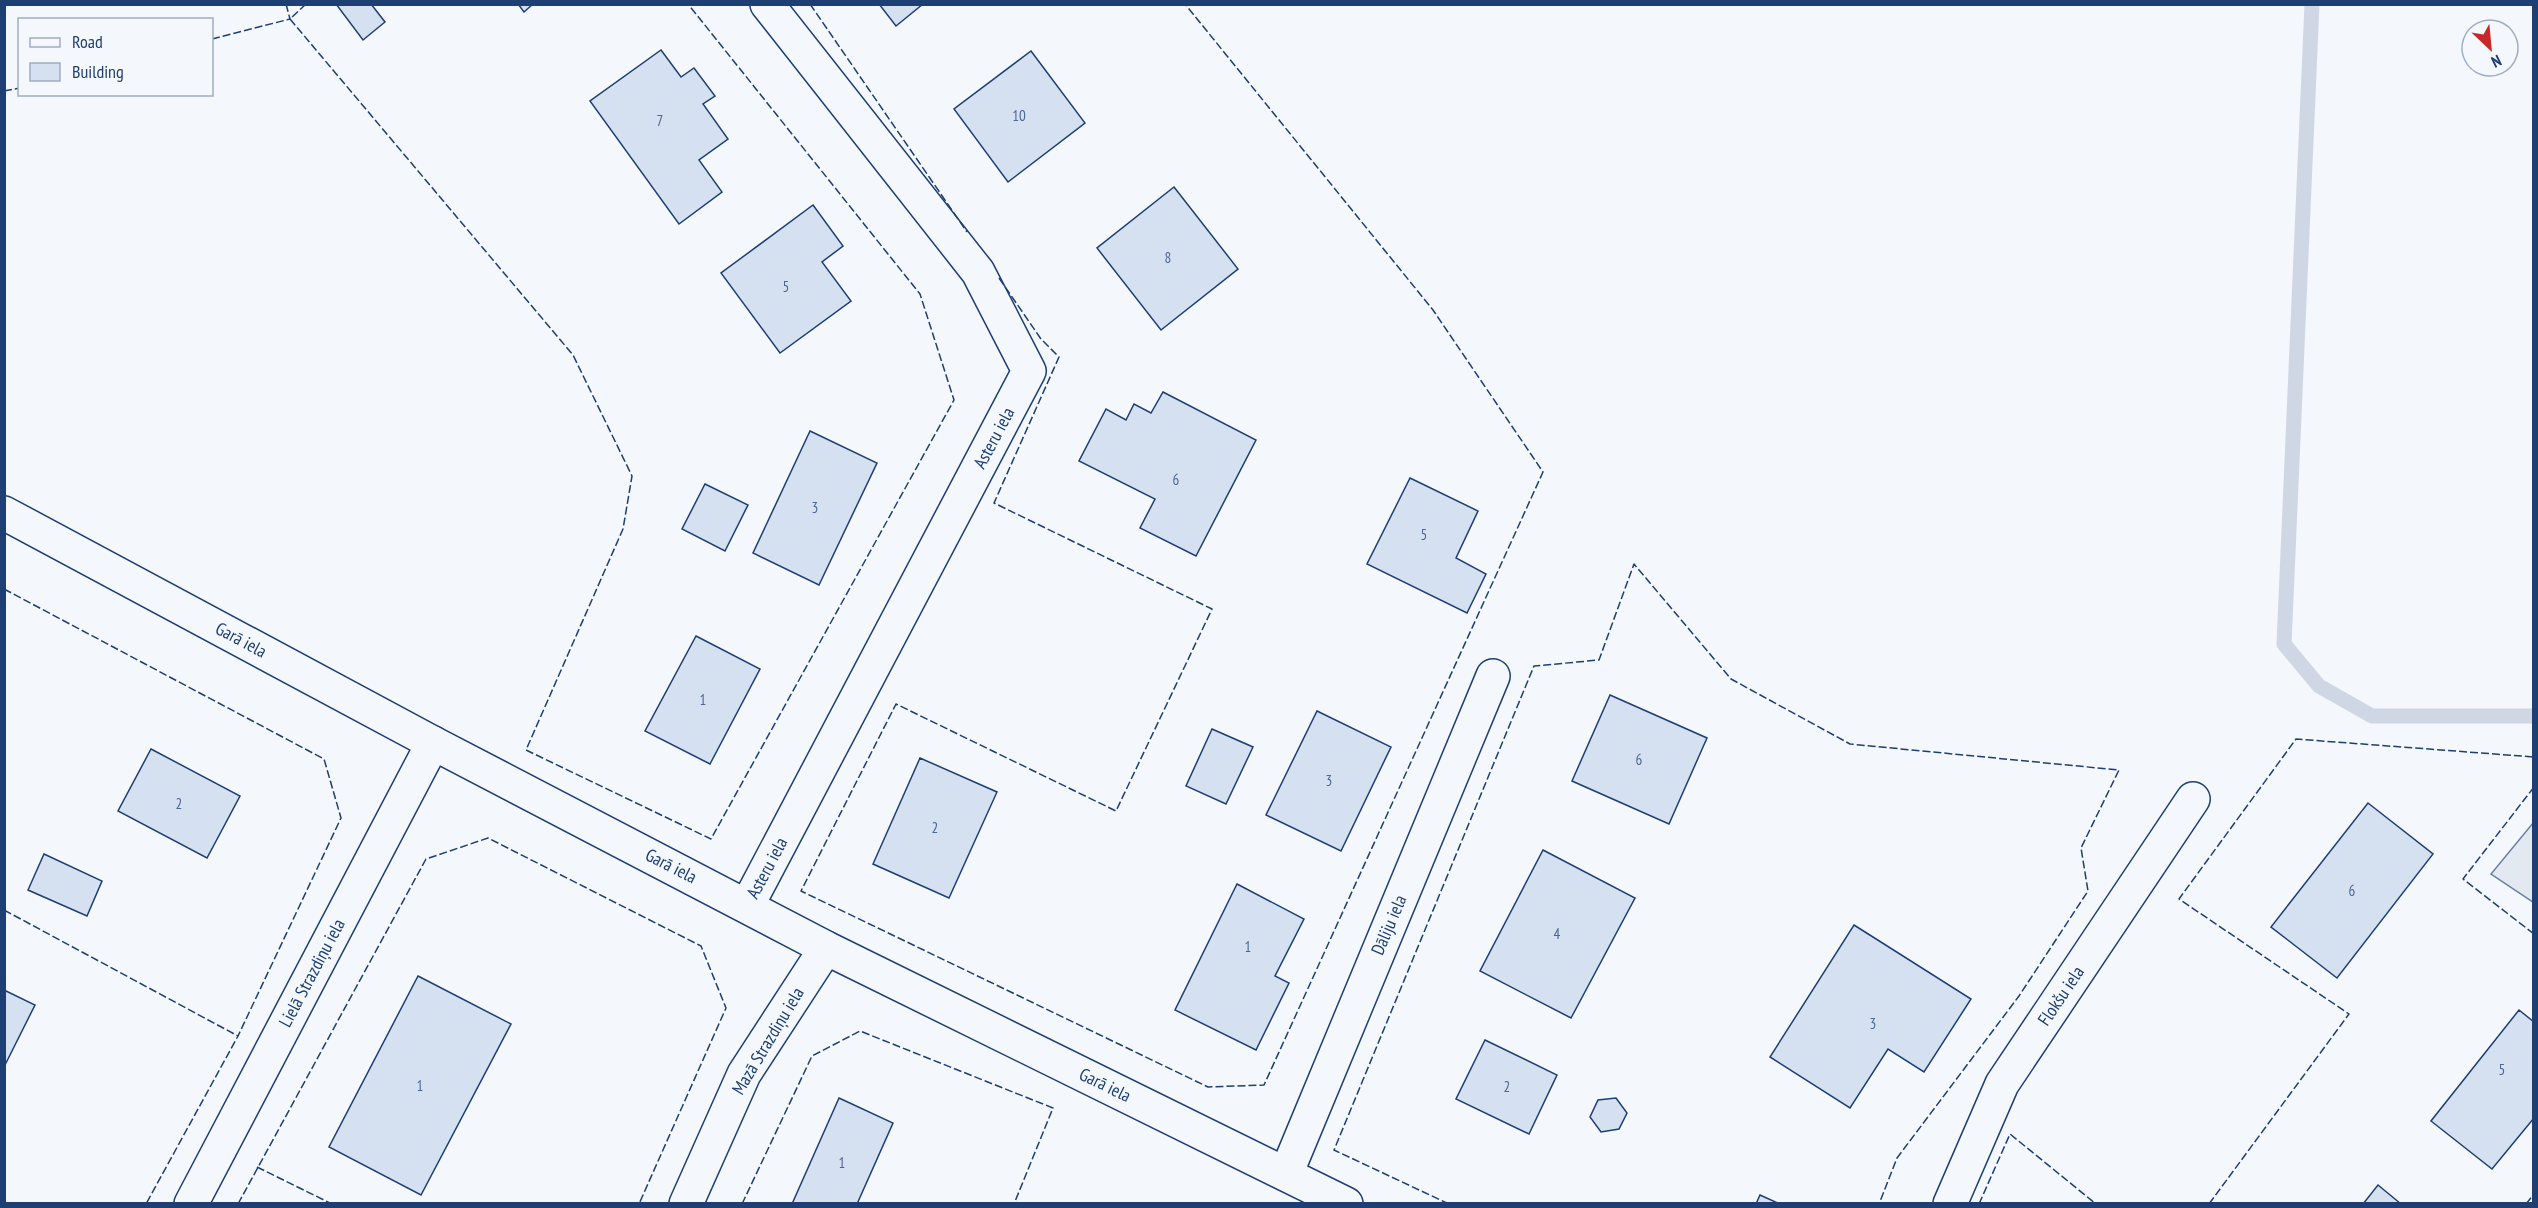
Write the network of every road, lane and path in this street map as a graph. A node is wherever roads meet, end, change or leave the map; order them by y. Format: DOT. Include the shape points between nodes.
graph roads {
  1 [pos="767,4"];
  2 [pos="4,513"];
  3 [pos="1493,676"];
  4 [pos="433,743"];
  5 [pos="2193,799"];
  6 [pos="747,906"];
  7 [pos="826,948"];
  8 [pos="1286,1174"];
  9 [pos="191,1203"];
  10 [pos="686,1203"];
  11 [pos="1346,1203"];
  12 [pos="1950,1203"];
  1 -- 6 [label="street, Asteru iela" via="978,272 1029,371"];
  2 -- 4 [label="street, Garā iela"];
  3 -- 8 [label="street, Dāliju iela"];
  4 -- 6 [label="street, Garā iela"];
  4 -- 9 [label="street, Lielā Strazdiņu iela"];
  5 -- 12 [label="street, Flokšu iela" via="2002,1084"];
  6 -- 7 [label="street, Garā iela"];
  7 -- 8 [label="street, Garā iela"];
  7 -- 10 [label="street, Mazā Strazdiņu iela" via="744,1074"];
  8 -- 11 [label="street, Garā iela"];
}
